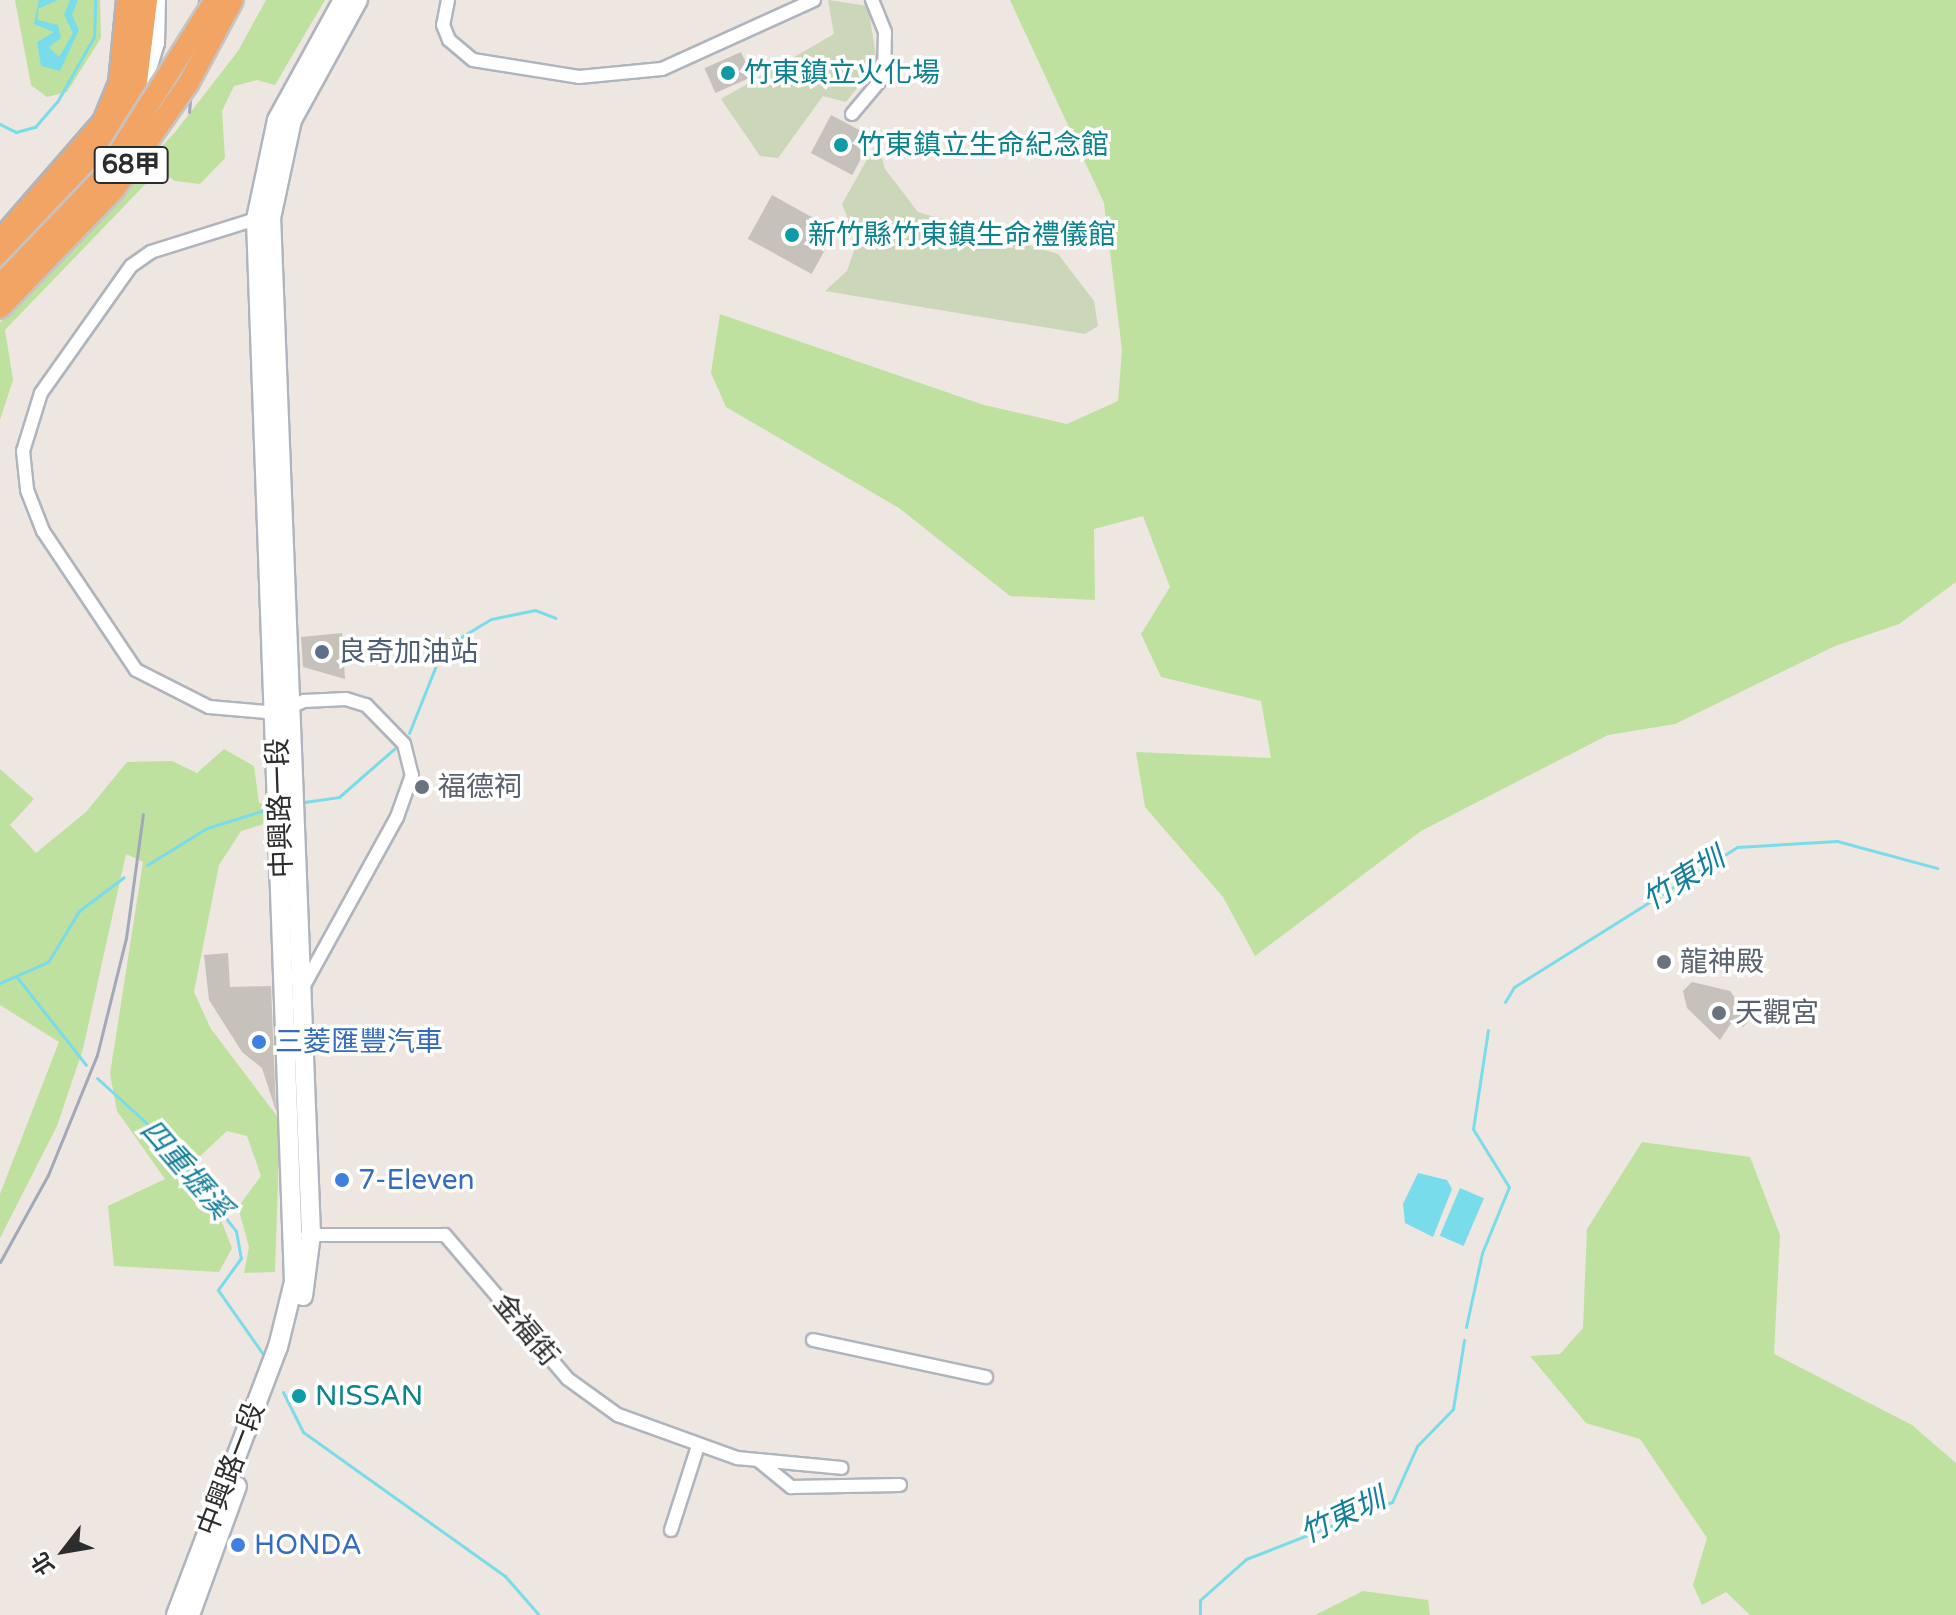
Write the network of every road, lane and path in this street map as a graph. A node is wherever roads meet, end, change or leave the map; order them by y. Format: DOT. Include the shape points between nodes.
graph roads {
  1 [pos="127,0"];
  2 [pos="137,0"];
  3 [pos="147,0"];
  4 [pos="159,0"];
  5 [pos="215,0"];
  6 [pos="233,0"];
  7 [pos="343,0"];
  8 [pos="358,0"];
  9 [pos="448,0"];
  10 [pos="814,0"];
  11 [pos="872,0"];
  12 [pos="852,114"];
  13 [pos="256,219"];
  14 [pos="0,240"];
  15 [pos="0,262"];
  16 [pos="0,275"];
  17 [pos="0,285"];
  18 [pos="0,308"];
  19 [pos="285,710"];
  20 [pos="301,991"];
  21 [pos="288,1007"];
  22 [pos="303,1235"];
  23 [pos="813,1340"];
  24 [pos="986,1377"];
  25 [pos="697,1449"];
  26 [pos="758,1460"];
  27 [pos="842,1468"];
  28 [pos="900,1485"];
  29 [pos="671,1530"];
  30 [pos="176,1615"];
  31 [pos="190,1615"];
  1 -- 14 [label="highway" via="119,83 103,122"];
  2 -- 15 [label="street" via="135,49 112,117"];
  3 -- 15 [label="highway" via="136,90 117,132"];
  4 -- 16 [label="street" via="158,43 129,127"];
  5 -- 17 [label="highway, 68甲, bridge" via="103,177"];
  6 -- 18 [label="highway, 68甲, bridge" via="188,84 114,190"];
  7 -- 13 [label="main road, 中興路一段" via="277,120"];
  8 -- 19 [label="main road, 中興路一段" via="292,120 271,218"];
  9 -- 10 [label="street" via="443,25 449,40 473,60 579,77 662,69"];
  11 -- 12 [label="street" via="885,32 884,76"];
  13 -- 19 [label="main road, 中興路一段"];
  13 -- 19 [label="street" via="151,252 131,266 41,393 23,451 27,490 60,563 136,670 185,701"];
  19 -- 20 [label="main road, 中興路一段"];
  19 -- 20 [label="street" via="327,699 366,705 404,744 412,775 397,817"];
  19 -- 21 [label="main road, 中興路一段"];
  20 -- 21 [label="street"];
  20 -- 22 [label="main road, 中興路一段"];
  21 -- 22 [label="main road, 中興路一段"];
  22 -- 25 [label="street, 金福街" via="445,1235 568,1379 618,1415"];
  22 -- 30 [label="main road, 中興路一段" via="278,1347"];
  22 -- 31 [label="main road, 中興路一段" via="288,1353"];
  23 -- 24 [label="street"];
  25 -- 26 [label="street, 金福街"];
  25 -- 29 [label="street"];
  26 -- 27 [label="street, 金福街"];
  26 -- 28 [label="street, 金福街" via="791,1487"];
}
